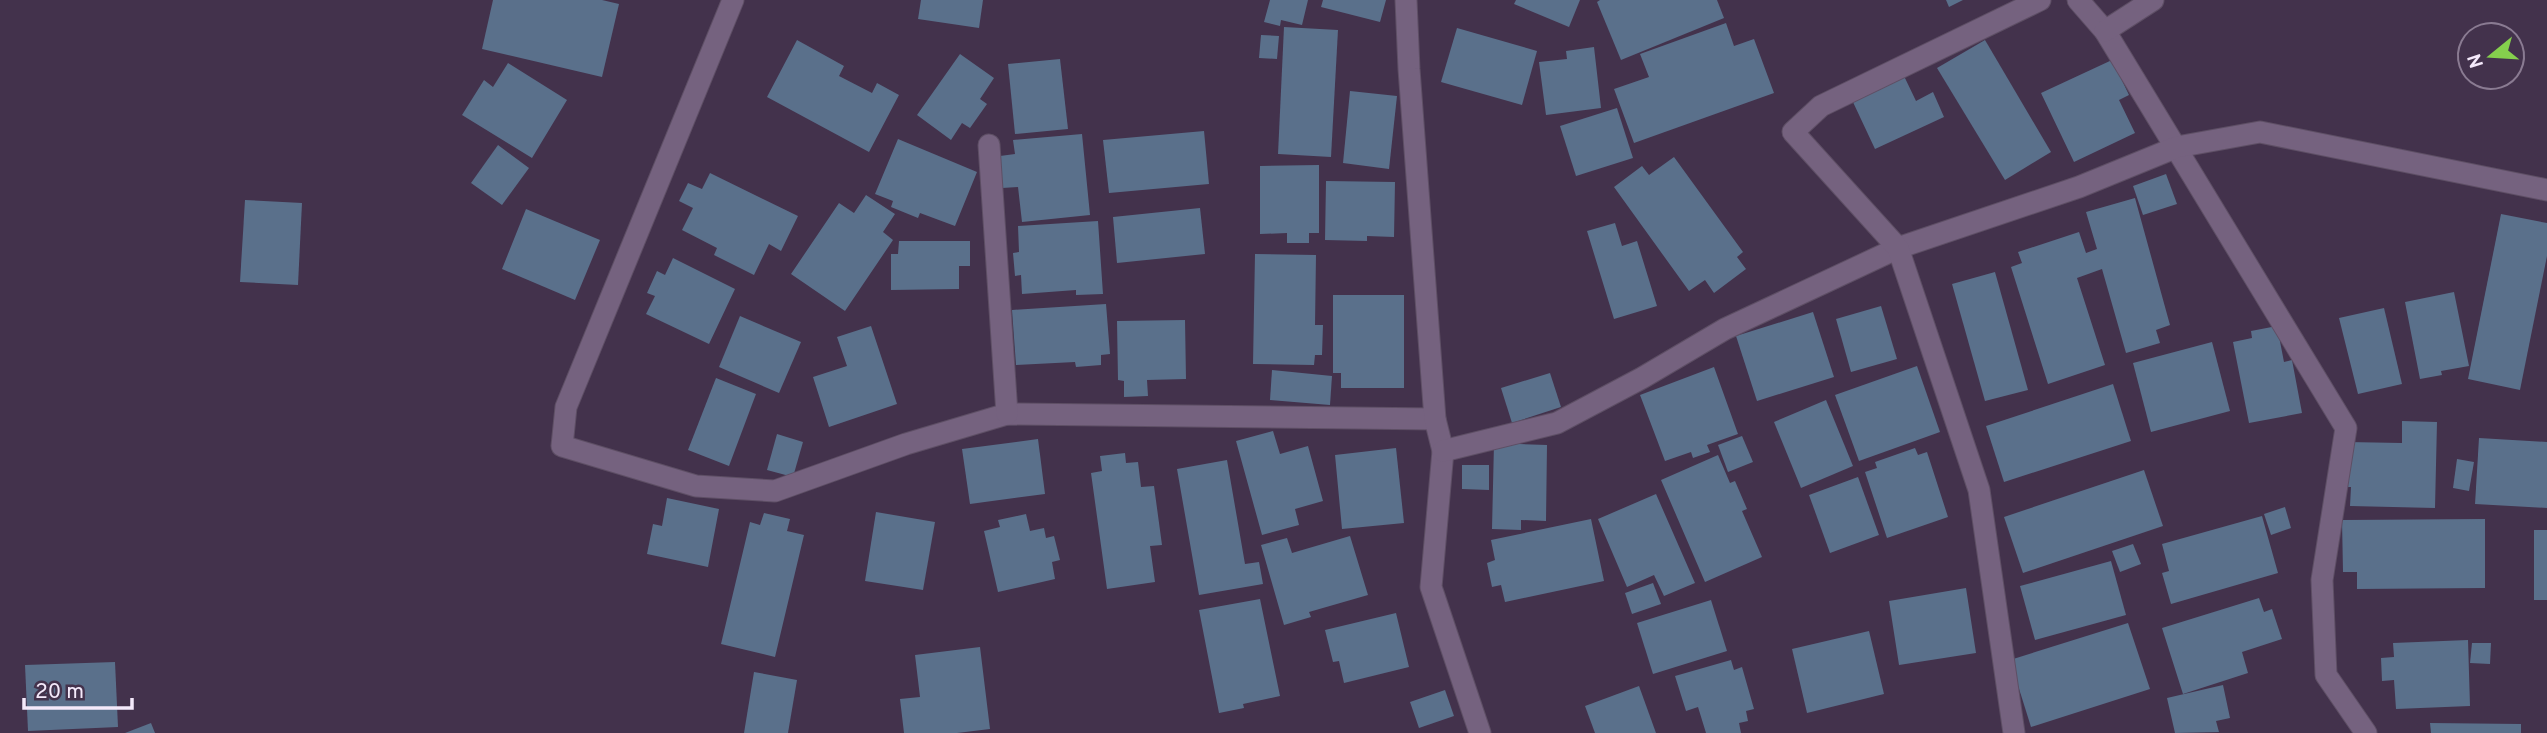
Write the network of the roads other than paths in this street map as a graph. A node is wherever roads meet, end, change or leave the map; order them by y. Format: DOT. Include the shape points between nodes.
graph roads {
  1 [pos="733,0"];
  2 [pos="1406,0"];
  3 [pos="2040,0"];
  4 [pos="2078,0"];
  5 [pos="2153,0"];
  6 [pos="2105,30"];
  7 [pos="989,145"];
  8 [pos="2177,147"];
  9 [pos="2547,190"];
  10 [pos="1898,248"];
  11 [pos="1007,414"];
  12 [pos="1435,419"];
  13 [pos="1443,451"];
  14 [pos="1480,733"];
  15 [pos="2014,733"];
  16 [pos="2367,733"];
  1 -- 11 [label="street" via="566,407 562,446 696,486 775,491 905,444"];
  2 -- 12 [label="street"];
  3 -- 10 [label="street" via="1821,106 1793,132"];
  4 -- 6 [label="street"];
  5 -- 6 [label="street"];
  6 -- 8 [label="street"];
  7 -- 11 [label="street"];
  8 -- 9 [label="street" via="2260,132"];
  8 -- 10 [label="street" via="2079,187"];
  8 -- 16 [label="street" via="2346,428 2322,580 2326,675"];
  10 -- 13 [label="street" via="1725,329 1557,423"];
  10 -- 15 [label="street" via="1979,490"];
  11 -- 12 [label="street"];
  12 -- 13 [label="street"];
  13 -- 14 [label="street" via="1431,587"];
}
